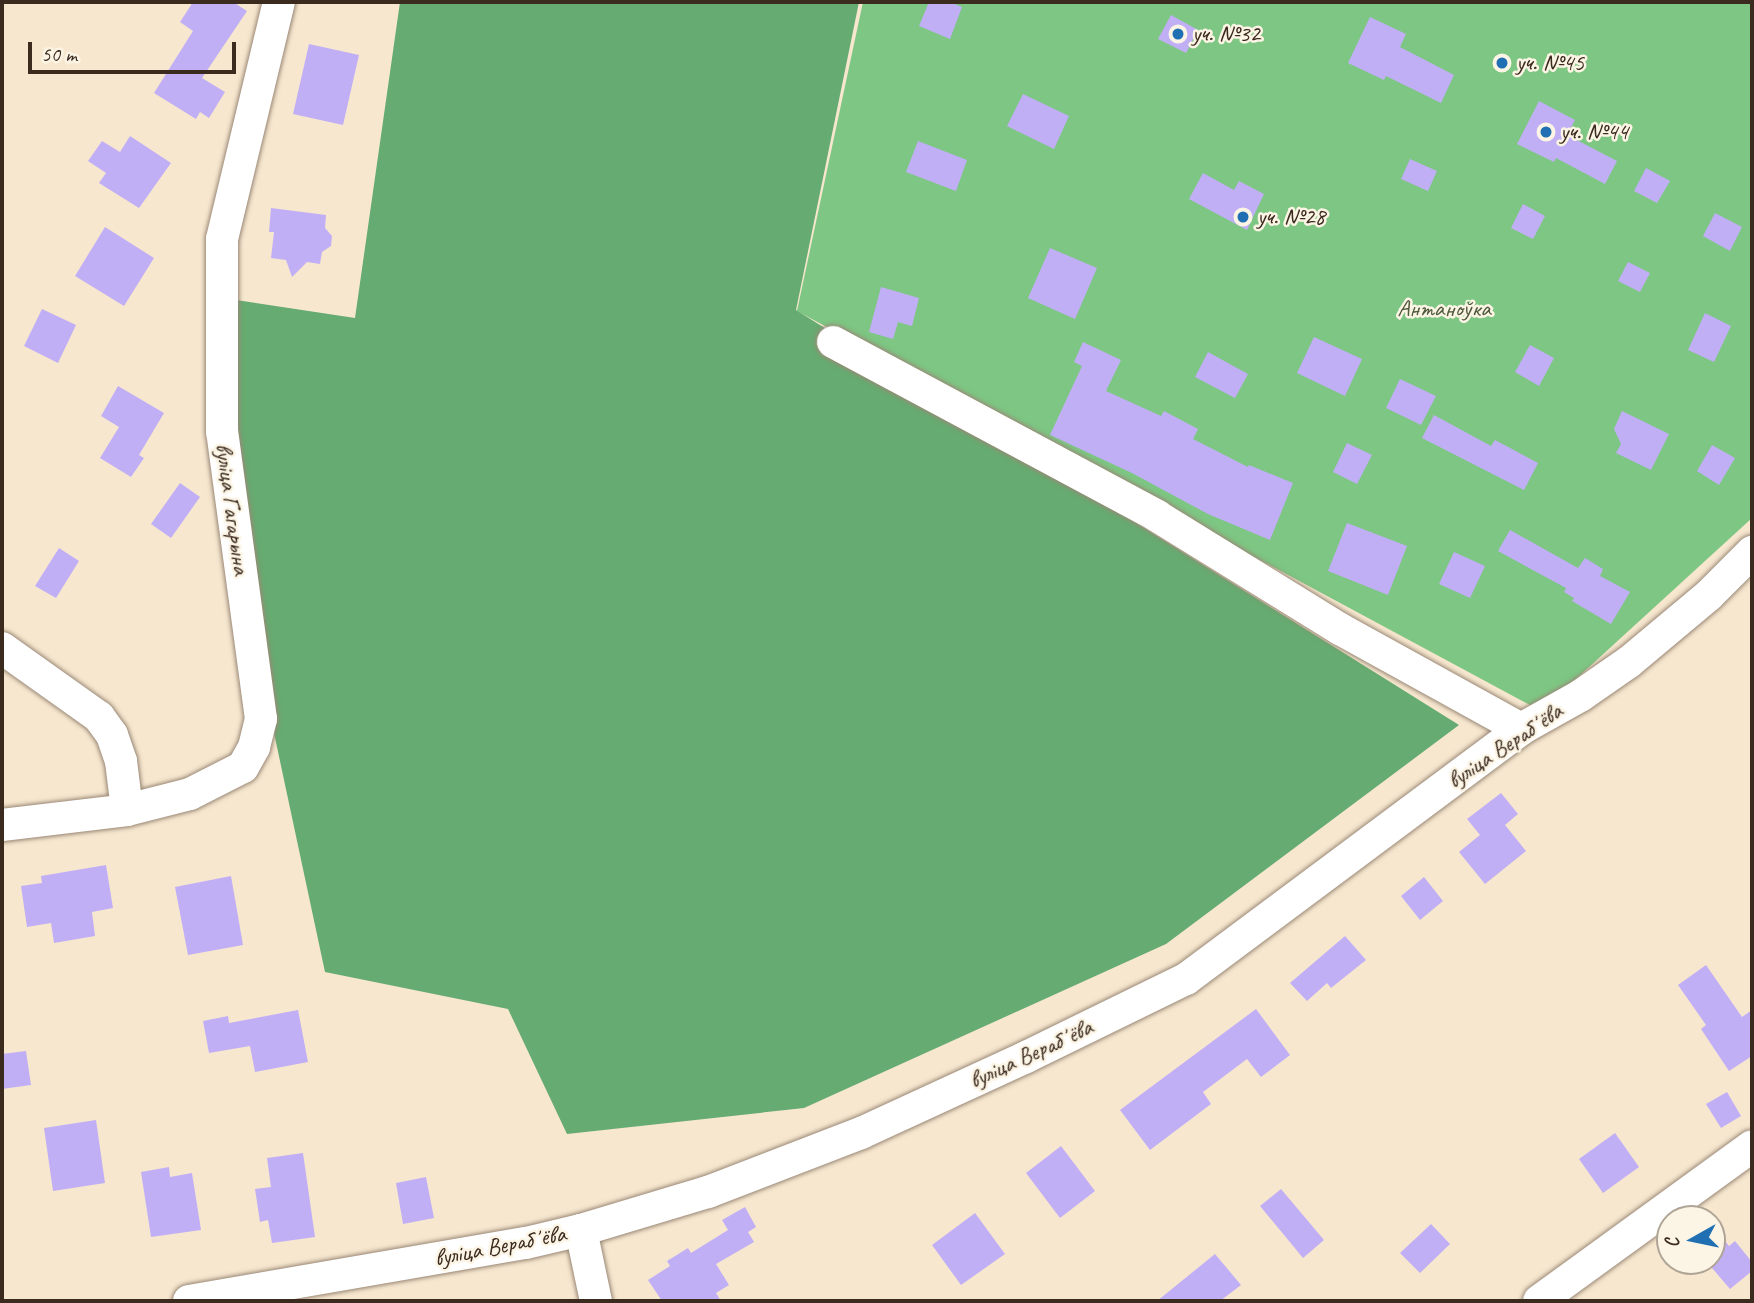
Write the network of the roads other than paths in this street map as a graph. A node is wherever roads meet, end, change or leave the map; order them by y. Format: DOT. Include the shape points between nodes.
graph roads {
  1 [pos="279,2"];
  2 [pos="833,342"];
  3 [pos="1752,552"];
  4 [pos="2,648"];
  5 [pos="1521,729"];
  6 [pos="127,810"];
  7 [pos="2,825"];
  8 [pos="1752,1146"];
  9 [pos="581,1230"];
  10 [pos="189,1301"];
  11 [pos="596,1301"];
  12 [pos="1539,1301"];
  1 -- 6 [label="street, вуліца Гагарына" via="222,239 222,432 261,719 243,767 190,794"];
  2 -- 5 [label="street" via="1157,516 1340,629"];
  3 -- 5 [label="street, вуліца Верабʼёва" via="1629,662"];
  4 -- 6 [label="street" via="99,717 112,735 121,761"];
  5 -- 9 [label="street, вуліца Верабʼёва" via="1186,979 861,1133 708,1192"];
  6 -- 7 [label="street, вуліца Гагарына"];
  8 -- 12 [label="street"];
  9 -- 10 [label="street, вуліца Верабʼёва"];
  9 -- 11 [label="street"];
}
